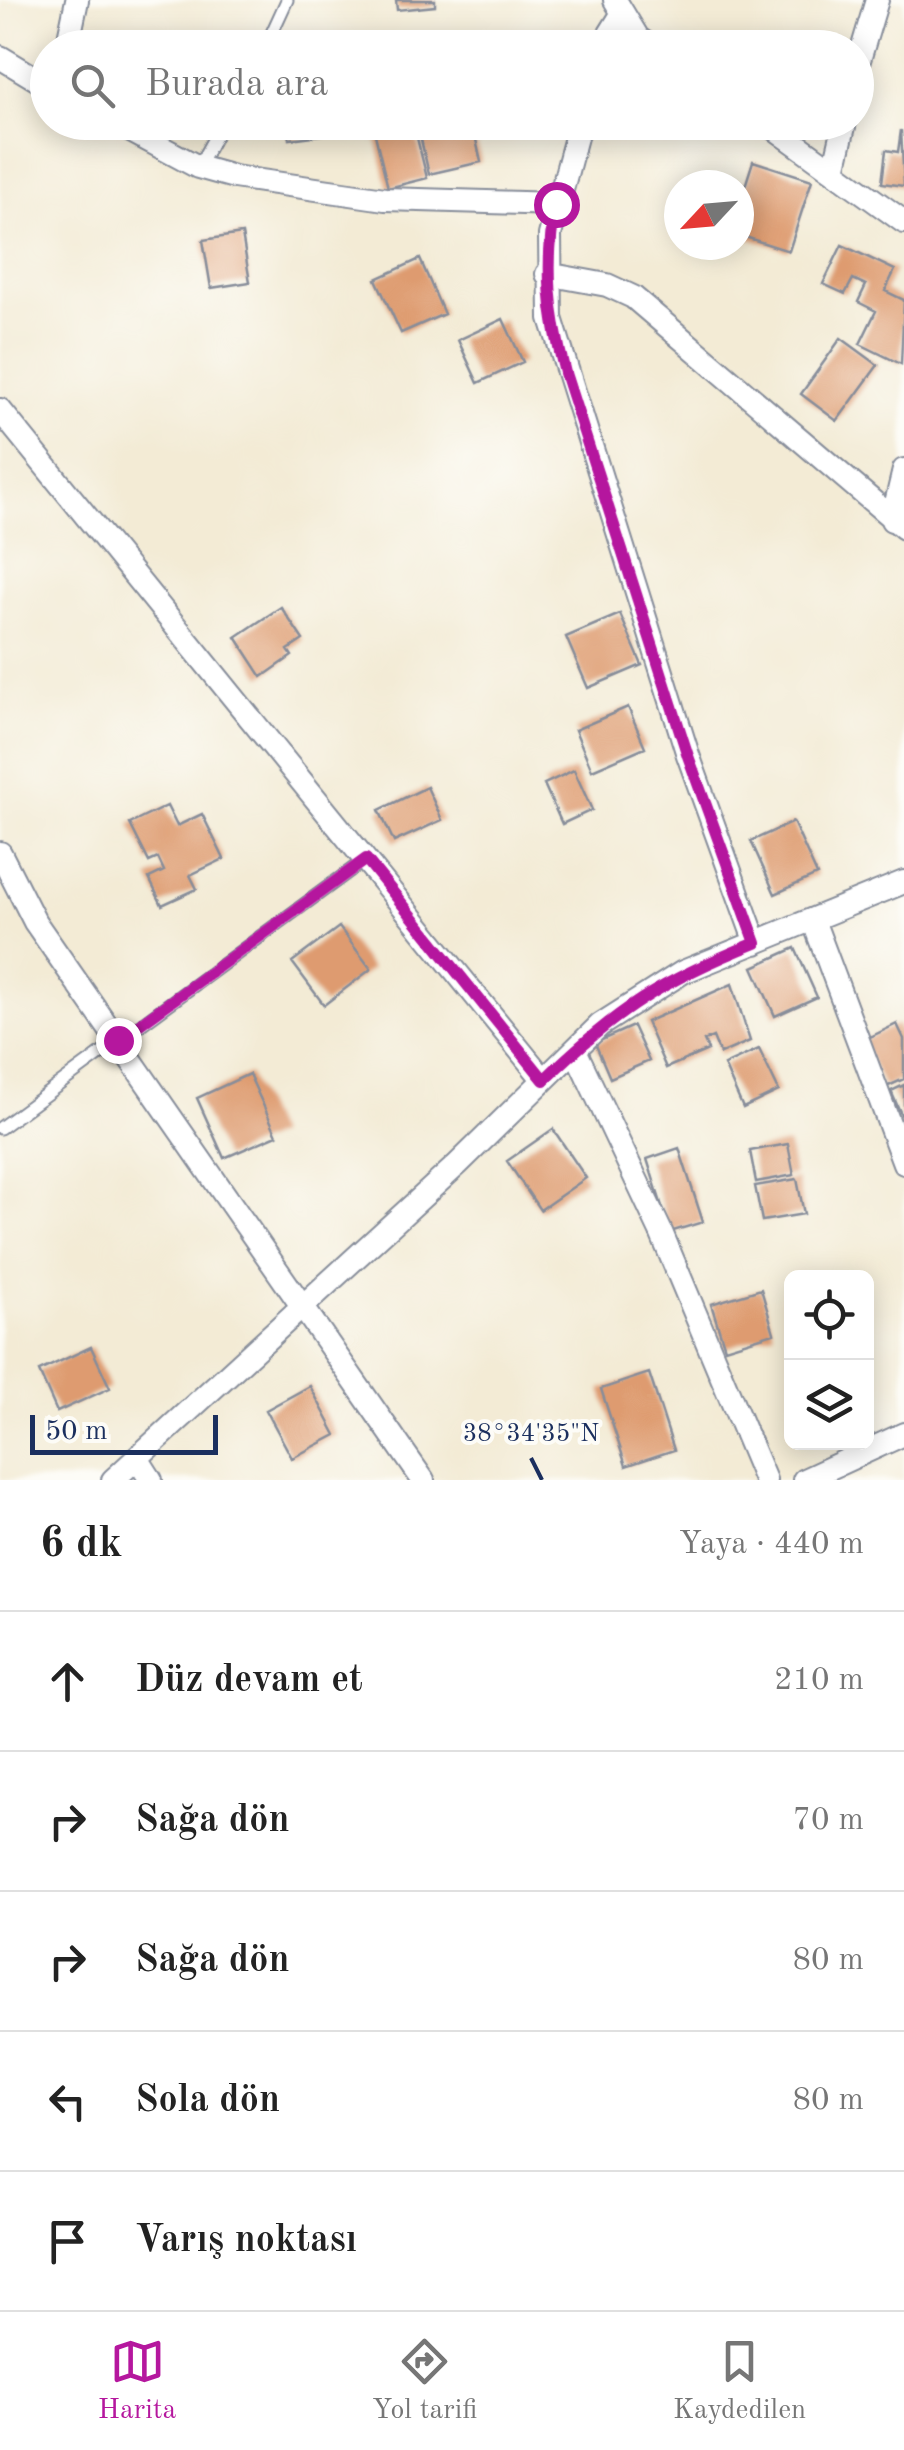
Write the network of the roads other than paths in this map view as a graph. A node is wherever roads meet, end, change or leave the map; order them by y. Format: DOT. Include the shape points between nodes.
graph roads {
  1 [pos="76,0"];
  2 [pos="286,0"];
  3 [pos="877,0"];
  4 [pos="618,8"];
  5 [pos="70,30"];
  6 [pos="273,30"];
  7 [pos="633,30"];
  8 [pos="868,30"];
  9 [pos="0,58"];
  10 [pos="30,76"];
  11 [pos="148,140"];
  12 [pos="213,140"];
  13 [pos="575,140"];
  14 [pos="792,140"];
  15 [pos="841,140"];
  16 [pos="198,167"];
  17 [pos="834,170"];
  18 [pos="556,204"];
  19 [pos="904,222"];
  20 [pos="547,274"];
  21 [pos="0,410"];
  22 [pos="904,470"];
  23 [pos="898,524"];
  24 [pos="366,859"];
  25 [pos="2,861"];
  26 [pos="904,882"];
  27 [pos="813,920"];
  28 [pos="756,943"];
  29 [pos="118,1040"];
  30 [pos="575,1050"];
  31 [pos="544,1080"];
  32 [pos="0,1128"];
  33 [pos="904,1164"];
  34 [pos="302,1304"];
  35 [pos="904,1434"];
  36 [pos="137,1458"];
  37 [pos="113,1480"];
  38 [pos="151,1480"];
  39 [pos="423,1480"];
  40 [pos="765,1480"];
  41 [pos="804,1480"];
  1 -- 5 [label="street"];
  2 -- 6 [label="lane"];
  3 -- 8 [label="street"];
  4 -- 7 [label="street"];
  9 -- 10 [label="street"];
  11 -- 16 [label="street"];
  12 -- 16 [label="lane"];
  13 -- 18 [label="street"];
  14 -- 17 [label="street"];
  15 -- 17 [label="street"];
  16 -- 18 [label="street" via="385,199"];
  17 -- 19 [label="street"];
  18 -- 20 [label="street"];
  20 -- 23 [label="street" via="633,297"];
  20 -- 28 [label="street" via="565,373 688,756"];
  21 -- 24 [label="street"];
  22 -- 23 [label="street"];
  24 -- 29 [label="lane"];
  24 -- 31 [label="street"];
  25 -- 29 [label="street" via="35,922"];
  26 -- 27 [label="street"];
  27 -- 28 [label="street"];
  27 -- 33 [label="street"];
  28 -- 30 [label="street" via="683,972 600,1025"];
  29 -- 32 [label="lane"];
  29 -- 34 [label="street"];
  30 -- 31 [label="street"];
  30 -- 40 [label="street" via="661,1232"];
  31 -- 34 [label="street"];
  34 -- 36 [label="street"];
  34 -- 39 [label="street"];
  35 -- 41 [label="street"];
  36 -- 37 [label="street"];
  36 -- 38 [label="street"];
}
